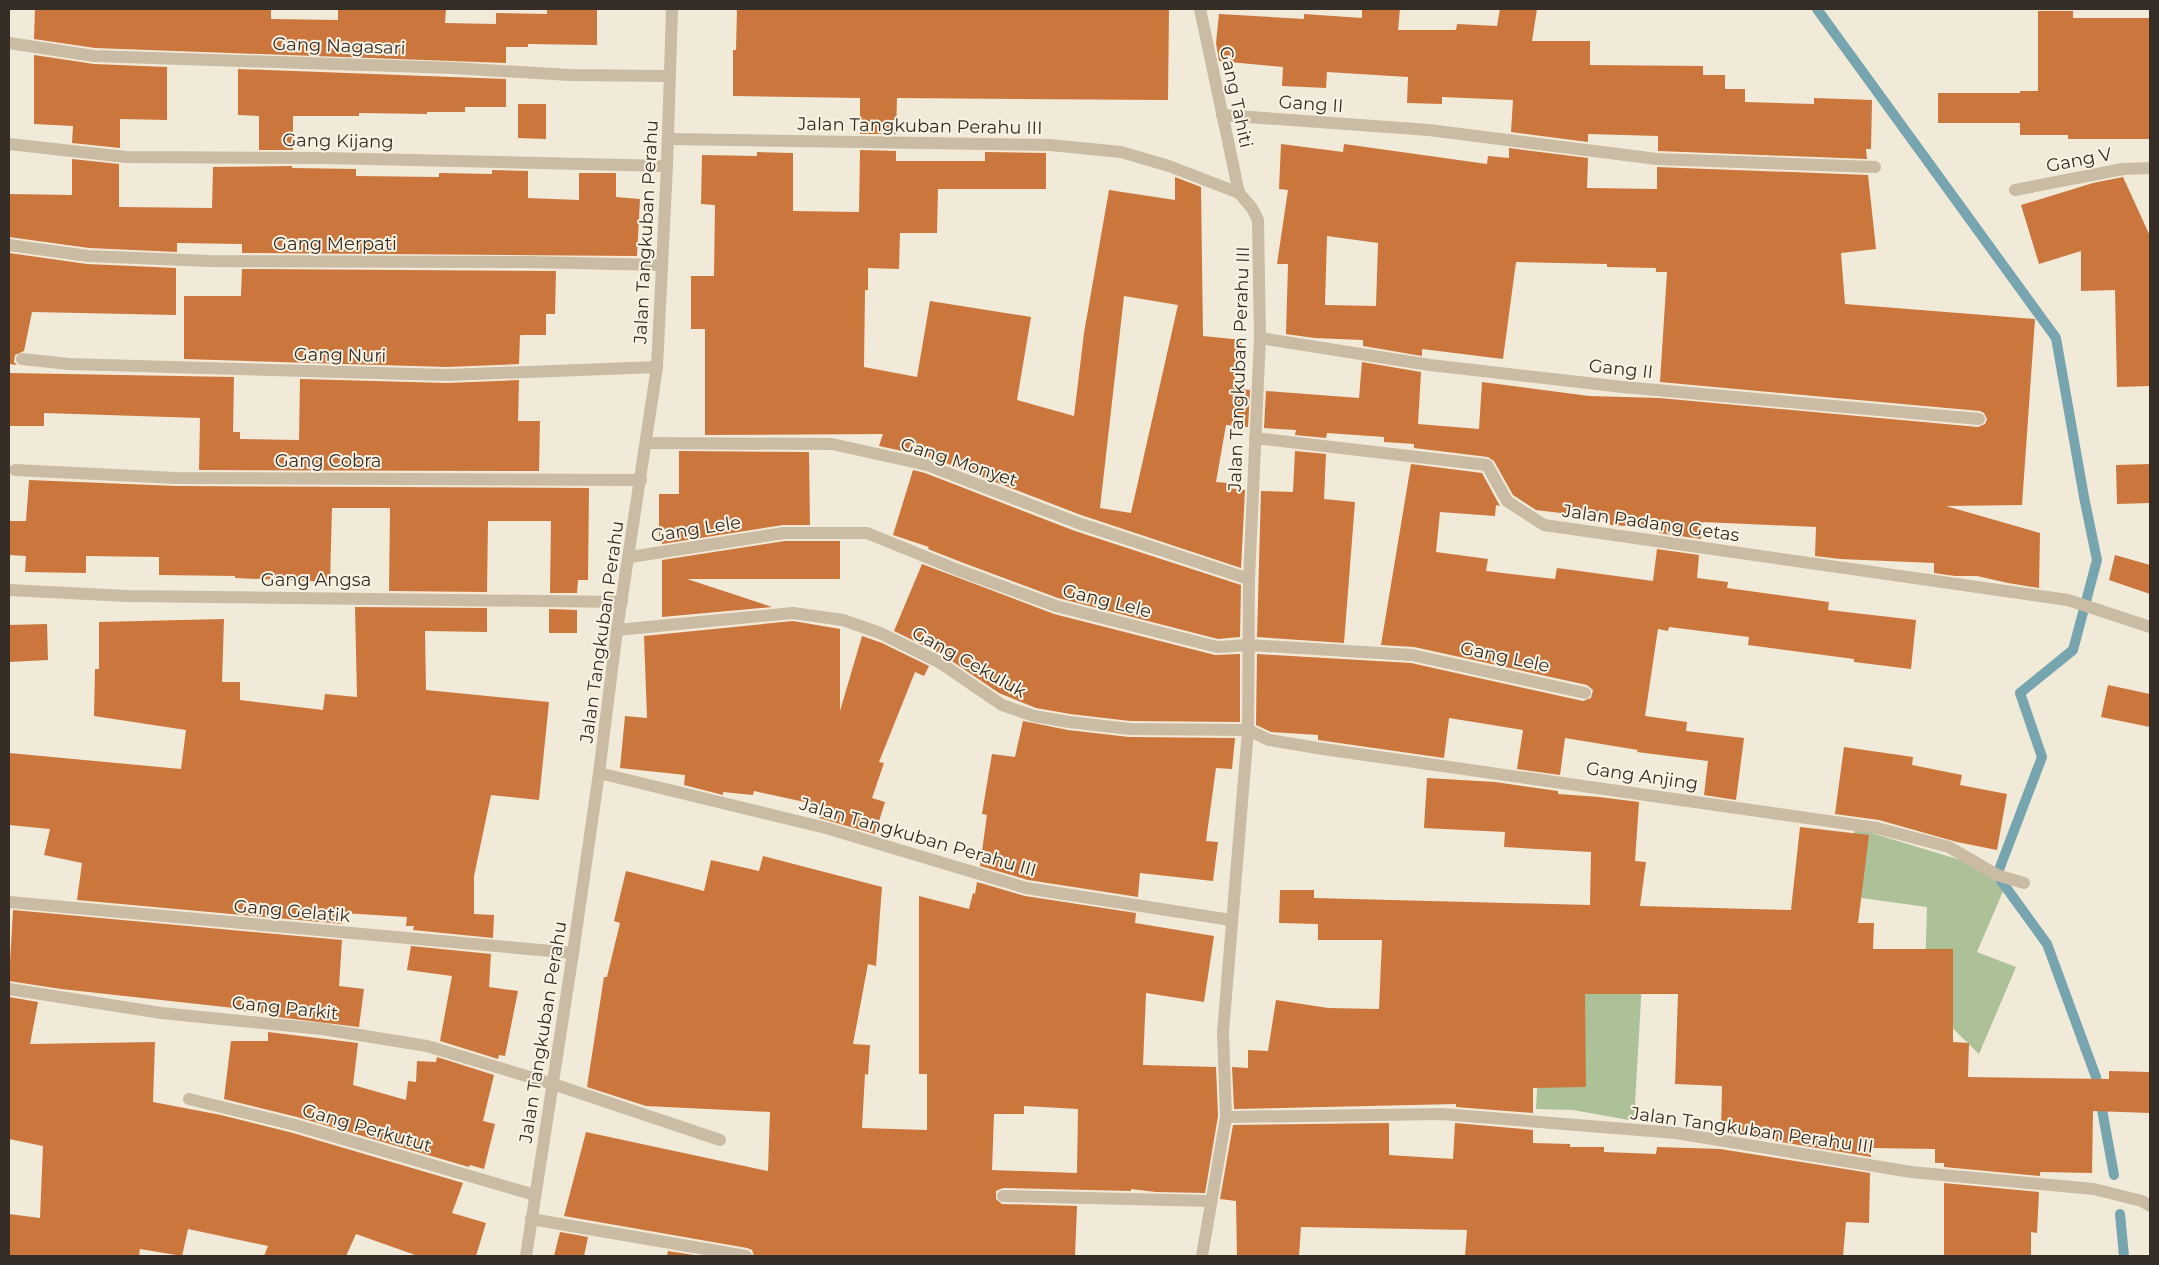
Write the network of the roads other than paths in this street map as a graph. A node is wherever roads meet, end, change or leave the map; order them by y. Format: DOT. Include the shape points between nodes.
graph roads {
  1 [pos="672,9"];
  2 [pos="1200,9"];
  3 [pos="9,43"];
  4 [pos="669,76"];
  5 [pos="1222,115"];
  6 [pos="668,139"];
  7 [pos="9,144"];
  8 [pos="667,166"];
  9 [pos="1875,167"];
  10 [pos="2150,168"];
  11 [pos="2015,190"];
  12 [pos="1239,192"];
  13 [pos="9,245"];
  14 [pos="662,265"];
  15 [pos="1260,338"];
  16 [pos="22,360"];
  17 [pos="657,367"];
  18 [pos="1980,419"];
  19 [pos="1255,438"];
  20 [pos="646,443"];
  21 [pos="15,470"];
  22 [pos="641,480"];
  23 [pos="630,557"];
  24 [pos="1249,579"];
  25 [pos="9,590"];
  26 [pos="622,602"];
  27 [pos="2150,627"];
  28 [pos="617,630"];
  29 [pos="1249,645"];
  30 [pos="1585,693"];
  31 [pos="1248,730"];
  32 [pos="599,773"];
  33 [pos="2024,883"];
  34 [pos="9,902"];
  35 [pos="1231,920"];
  36 [pos="573,953"];
  37 [pos="9,989"];
  38 [pos="553,1084"];
  39 [pos="189,1099"];
  40 [pos="1226,1117"];
  41 [pos="720,1140"];
  42 [pos="535,1195"];
  43 [pos="1003,1196"];
  44 [pos="1211,1201"];
  45 [pos="2150,1206"];
  46 [pos="531,1219"];
  47 [pos="526,1256"];
  48 [pos="746,1256"];
  49 [pos="1202,1256"];
  1 -- 4 [label="street, Jalan Tangkuban Perahu"];
  2 -- 5 [label="street, Gang Tahiti"];
  3 -- 4 [label="street, Gang Nagasari" via="94,56"];
  4 -- 6 [label="street, Jalan Tangkuban Perahu"];
  5 -- 9 [label="street, Gang II" via="1429,130 1657,159"];
  5 -- 12 [label="street, Gang Tahiti"];
  6 -- 8 [label="street, Jalan Tangkuban Perahu"];
  6 -- 12 [label="street, Jalan Tangkuban Perahu III" via="1068,147 1121,152"];
  7 -- 8 [label="street, Gang Kijang" via="126,157"];
  8 -- 14 [label="street, Jalan Tangkuban Perahu"];
  10 -- 11 [label="street, Gang V" via="2123,169"];
  12 -- 15 [label="street, Jalan Tangkuban Perahu III" via="1258,220"];
  13 -- 14 [label="street, Gang Merpati" via="88,256 209,261"];
  14 -- 17 [label="street, Jalan Tangkuban Perahu"];
  15 -- 18 [label="street, Gang II" via="1430,365 1623,388"];
  15 -- 19 [label="street, Jalan Tangkuban Perahu III"];
  16 -- 17 [label="street, Gang Nuri" via="221,370 447,375"];
  17 -- 20 [label="street, Jalan Tangkuban Perahu"];
  19 -- 24 [label="street, Jalan Tangkuban Perahu III"];
  19 -- 27 [label="street, Jalan Padang Getas" via="1487,465 1507,501 1544,525 2068,600"];
  20 -- 22 [label="street, Jalan Tangkuban Perahu"];
  20 -- 24 [label="street, Gang Monyet" via="832,444 927,465 1078,523"];
  21 -- 22 [label="street, Gang Cobra" via="176,478"];
  22 -- 23 [label="street, Jalan Tangkuban Perahu"];
  23 -- 26 [label="street, Jalan Tangkuban Perahu"];
  23 -- 29 [label="street, Gang Lele" via="784,533 867,532 1056,606 1217,647"];
  24 -- 29 [label="street, Jalan Tangkuban Perahu III"];
  25 -- 26 [label="street, Gang Angsa" via="127,596"];
  26 -- 28 [label="street, Jalan Tangkuban Perahu"];
  28 -- 31 [label="street, Gang Cekuluk" via="793,613 843,620 880,633 939,662 1002,705 1034,716 1130,728"];
  28 -- 32 [label="street, Jalan Tangkuban Perahu"];
  29 -- 30 [label="street, Gang Lele" via="1412,655"];
  29 -- 31 [label="street, Jalan Tangkuban Perahu III"];
  31 -- 33 [label="street, Gang Anjing" via="1269,740 1323,749 1877,828 1949,847 1997,875"];
  31 -- 35 [label="street, Jalan Tangkuban Perahu III"];
  32 -- 35 [label="street, Jalan Tangkuban Perahu III" via="826,828 1026,888"];
  32 -- 36 [label="street, Jalan Tangkuban Perahu"];
  34 -- 36 [label="street, Gang Gelatik"];
  35 -- 40 [label="street, Jalan Tangkuban Perahu III" via="1223,1032"];
  36 -- 38 [label="street, Jalan Tangkuban Perahu"];
  37 -- 38 [label="street, Gang Parkit" via="161,1013 322,1029 427,1046"];
  38 -- 41 [label="street, Gang Parkit"];
  38 -- 42 [label="street, Jalan Tangkuban Perahu"];
  39 -- 42 [label="street, Gang Perkutut" via="295,1125"];
  40 -- 44 [label="street, Jalan Tangkuban Perahu III"];
  40 -- 45 [label="street, Jalan Tangkuban Perahu III" via="1442,1114 1676,1134 1911,1172 2094,1189"];
  42 -- 46 [label="street, Jalan Tangkuban Perahu"];
  43 -- 44 [label="street"];
  44 -- 49 [label="street, Jalan Tangkuban Perahu III"];
  46 -- 47 [label="street, Jalan Tangkuban Perahu"];
  46 -- 48 [label="street"];
}
